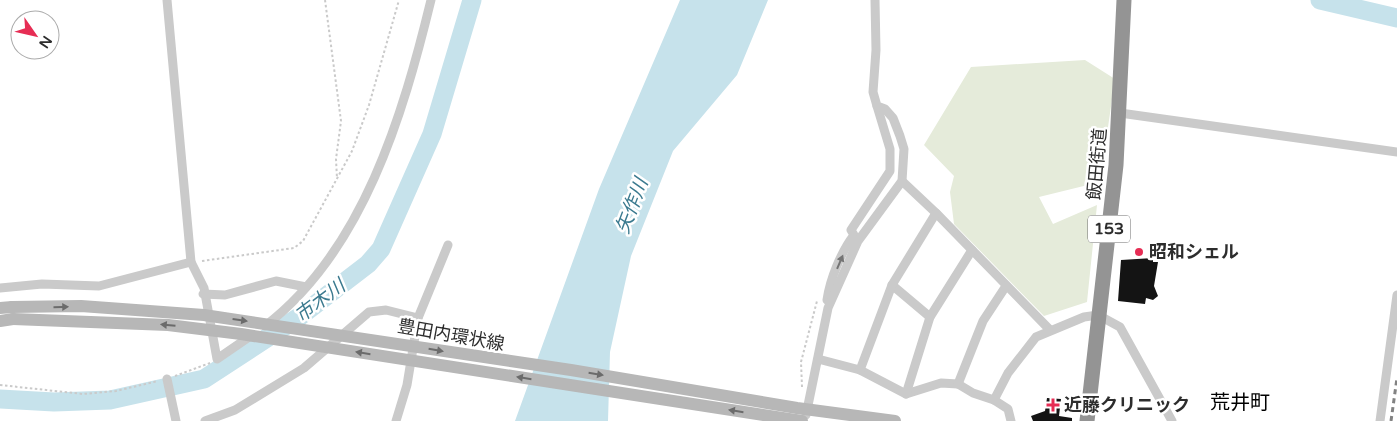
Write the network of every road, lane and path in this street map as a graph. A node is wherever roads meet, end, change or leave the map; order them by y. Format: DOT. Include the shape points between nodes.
graph roads {
  1 [pos="167,0"];
  2 [pos="325,0"];
  3 [pos="398,0"];
  4 [pos="431,0"];
  5 [pos="875,0"];
  6 [pos="1124,0"];
  7 [pos="877,106"];
  8 [pos="1120,113"];
  9 [pos="1397,152"];
  10 [pos="337,180"];
  11 [pos="902,181"];
  12 [pos="936,213"];
  13 [pos="448,245"];
  14 [pos="972,250"];
  15 [pos="191,262"];
  16 [pos="892,285"];
  17 [pos="1006,286"];
  18 [pos="306,287"];
  19 [pos="0,288"];
  20 [pos="203,294"];
  21 [pos="1397,295"];
  22 [pos="828,308"];
  23 [pos="6,314"];
  24 [pos="1098,315"];
  25 [pos="930,317"];
  26 [pos="418,318"];
  27 [pos="1050,330"];
  28 [pos="1394,339"];
  29 [pos="217,359"];
  30 [pos="818,359"];
  31 [pos="860,370"];
  32 [pos="167,378"];
  33 [pos="958,384"];
  34 [pos="0,385"];
  35 [pos="906,394"];
  36 [pos="994,400"];
  37 [pos="176,421"];
  38 [pos="205,421"];
  39 [pos="396,421"];
  40 [pos="803,421"];
  41 [pos="895,421"];
  42 [pos="1011,421"];
  43 [pos="1087,421"];
  44 [pos="1172,421"];
  45 [pos="1380,421"];
  1 -- 15 [label="street"];
  2 -- 10 [label="path" via="341,121"];
  3 -- 10 [label="path" via="369,106"];
  4 -- 18 [label="street" via="403,102 373,178 332,255"];
  5 -- 7 [label="street" via="873,92"];
  6 -- 8 [label="highway, 飯田街道 / 153"];
  7 -- 11 [label="street" via="893,118 900,136 904,149"];
  22 -- 7 [label="street, one-way" via="827,299 833,279 854,235 851,230 890,171 890,149"];
  8 -- 9 [label="street"];
  8 -- 24 [label="highway, 飯田街道 / 153"];
  10 -- 15 [label="path" via="303,241 294,248"];
  11 -- 12 [label="street"];
  11 -- 22 [label="street" via="858,241"];
  12 -- 14 [label="street"];
  12 -- 16 [label="street"];
  13 -- 26 [label="street"];
  14 -- 17 [label="street"];
  14 -- 25 [label="street"];
  15 -- 19 [label="street" via="99,286 42,284"];
  15 -- 20 [label="street" via="204,288"];
  16 -- 25 [label="street"];
  16 -- 31 [label="street"];
  17 -- 27 [label="street"];
  17 -- 33 [label="street" via="983,321"];
  18 -- 20 [label="street" via="276,281 225,295"];
  18 -- 29 [label="street" via="282,313"];
  20 -- 29 [label="street"];
  21 -- 28 [label="street"];
  22 -- 30 [label="street"];
  40 -- 23 [label="street, 豊田内環状線, one-way, bridge" via="241,334 168,325"];
  23 -- 41 [label="street, 豊田内環状線, one-way, bridge" via="81,306 204,315"];
  24 -- 27 [label="street"];
  24 -- 43 [label="highway, 飯田街道 / 153"];
  24 -- 44 [label="street" via="1120,327"];
  25 -- 35 [label="street"];
  26 -- 38 [label="street" via="386,310 369,312 304,368 235,410"];
  26 -- 39 [label="street" via="407,385"];
  27 -- 36 [label="street" via="1027,347"];
  28 -- 45 [label="street"];
  29 -- 32 [label="path" via="190,372"];
  30 -- 31 [label="street"];
  30 -- 40 [label="street"];
  31 -- 35 [label="street"];
  32 -- 34 [label="path" via="116,391 83,394"];
  32 -- 37 [label="street"];
  33 -- 35 [label="street" via="941,383"];
  33 -- 36 [label="street"];
  36 -- 42 [label="street" via="1008,409"];
}
